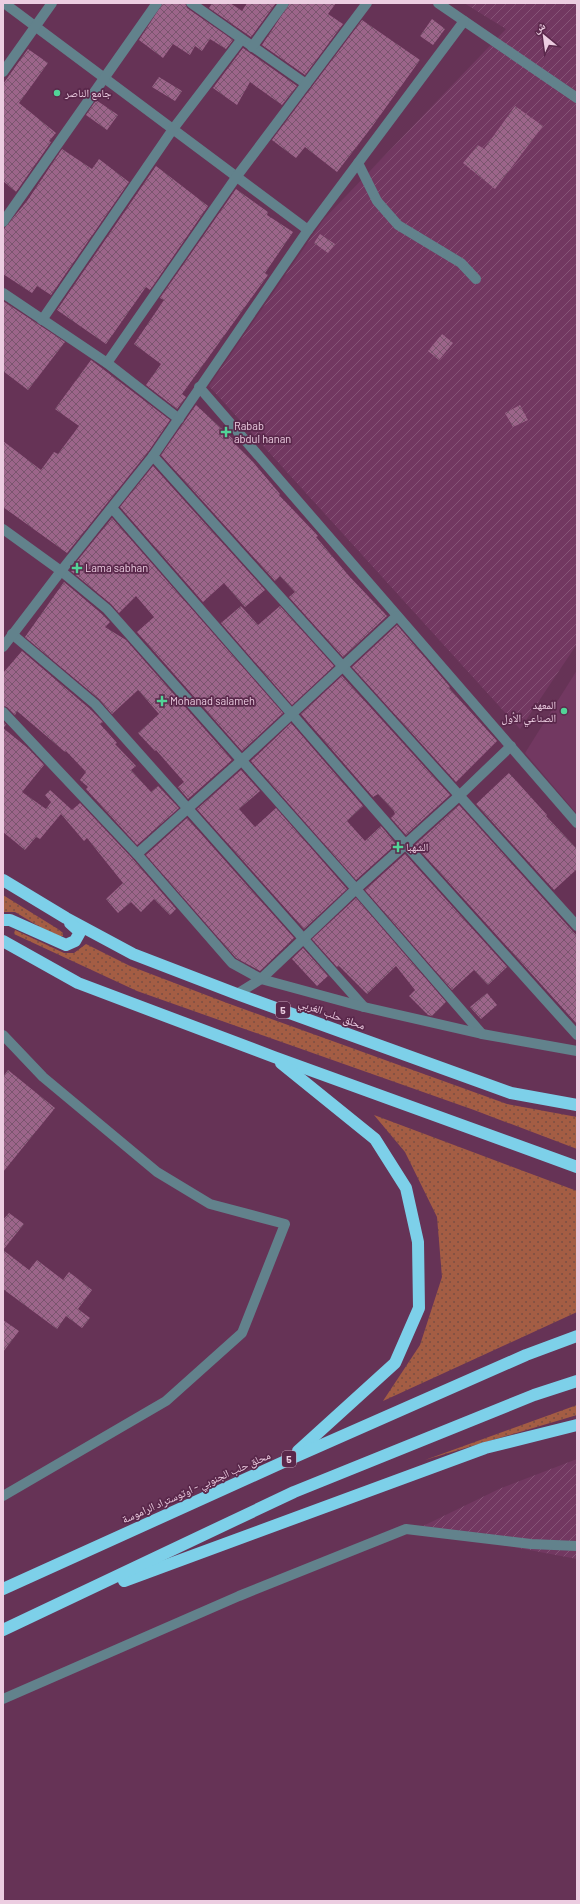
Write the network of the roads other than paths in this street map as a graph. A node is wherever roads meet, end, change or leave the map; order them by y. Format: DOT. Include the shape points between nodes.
graph roads {
  1 [pos="4,3"];
  2 [pos="52,3"];
  3 [pos="157,3"];
  4 [pos="284,3"];
  5 [pos="368,3"];
  6 [pos="438,3"];
  7 [pos="197,5"];
  8 [pos="464,21"];
  9 [pos="35,26"];
  10 [pos="241,40"];
  11 [pos="252,47"];
  12 [pos="3,72"];
  13 [pos="104,78"];
  14 [pos="306,84"];
  15 [pos="577,98"];
  16 [pos="173,129"];
  17 [pos="358,162"];
  18 [pos="237,176"];
  19 [pos="3,222"];
  20 [pos="308,230"];
  21 [pos="476,279"];
  22 [pos="3,293"];
  23 [pos="42,320"];
  24 [pos="107,363"];
  25 [pos="199,387"];
  26 [pos="179,418"];
  27 [pos="153,456"];
  28 [pos="112,508"];
  29 [pos="3,529"];
  30 [pos="61,571"];
  31 [pos="396,616"];
  32 [pos="12,634"];
  33 [pos="4,644"];
  34 [pos="343,666"];
  35 [pos="3,712"];
  36 [pos="291,713"];
  37 [pos="511,746"];
  38 [pos="242,760"];
  39 [pos="460,796"];
  40 [pos="189,808"];
  41 [pos="577,823"];
  42 [pos="406,846"];
  43 [pos="137,854"];
  44 [pos="3,880"];
  45 [pos="356,889"];
  46 [pos="66,918"];
  47 [pos="3,920"];
  48 [pos="577,926"];
  49 [pos="304,938"];
  50 [pos="3,941"];
  51 [pos="261,979"];
  52 [pos="237,994"];
  53 [pos="364,1007"];
  54 [pos="482,1034"];
  55 [pos="3,1035"];
  56 [pos="577,1035"];
  57 [pos="577,1051"];
  58 [pos="274,1057"];
  59 [pos="577,1105"];
  60 [pos="577,1167"];
  61 [pos="577,1336"];
  62 [pos="577,1381"];
  63 [pos="577,1425"];
  64 [pos="290,1459"];
  65 [pos="3,1496"];
  66 [pos="577,1546"];
  67 [pos="3,1589"];
  68 [pos="50,1609"];
  69 [pos="3,1630"];
  70 [pos="3,1699"];
  1 -- 9 [label="street"];
  2 -- 9 [label="street"];
  3 -- 13 [label="street"];
  4 -- 11 [label="street"];
  5 -- 14 [label="street"];
  6 -- 8 [label="street"];
  7 -- 10 [label="street"];
  8 -- 15 [label="street"];
  8 -- 17 [label="street"];
  9 -- 12 [label="street"];
  9 -- 13 [label="street"];
  10 -- 11 [label="street"];
  10 -- 16 [label="street"];
  11 -- 14 [label="street"];
  13 -- 16 [label="street"];
  13 -- 19 [label="street"];
  14 -- 18 [label="street"];
  16 -- 18 [label="street"];
  16 -- 23 [label="street"];
  17 -- 20 [label="street"];
  17 -- 21 [label="street" via="377,200 398,225 461,263"];
  18 -- 20 [label="street"];
  18 -- 24 [label="street"];
  20 -- 25 [label="street"];
  22 -- 23 [label="street"];
  23 -- 24 [label="street"];
  24 -- 26 [label="street"];
  25 -- 26 [label="street"];
  25 -- 31 [label="street"];
  26 -- 27 [label="street"];
  27 -- 28 [label="street"];
  27 -- 34 [label="street"];
  28 -- 30 [label="street"];
  28 -- 36 [label="street"];
  29 -- 30 [label="street"];
  30 -- 32 [label="street"];
  30 -- 38 [label="street" via="107,609"];
  31 -- 34 [label="street"];
  31 -- 37 [label="street"];
  32 -- 33 [label="street"];
  32 -- 40 [label="street" via="95,704"];
  34 -- 36 [label="street"];
  34 -- 39 [label="street"];
  35 -- 43 [label="street"];
  36 -- 38 [label="street"];
  36 -- 42 [label="street"];
  37 -- 39 [label="street"];
  37 -- 41 [label="street"];
  38 -- 40 [label="street"];
  38 -- 45 [label="street"];
  39 -- 42 [label="street"];
  39 -- 48 [label="street"];
  40 -- 43 [label="street"];
  40 -- 49 [label="street"];
  42 -- 45 [label="street"];
  42 -- 56 [label="street"];
  43 -- 51 [label="street" via="232,963"];
  44 -- 46 [label="highway, محلق حلب الغربي / 5"];
  45 -- 49 [label="street"];
  45 -- 54 [label="street"];
  46 -- 47 [label="highway" via="80,932 75,941 66,945 10,920"];
  46 -- 52 [label="highway, محلق حلب الغربي / 5" via="133,954"];
  49 -- 51 [label="street"];
  49 -- 53 [label="street"];
  50 -- 58 [label="highway" via="78,983"];
  51 -- 52 [label="street"];
  51 -- 53 [label="street"];
  52 -- 59 [label="highway, محلق حلب الغربي / 5" via="511,1093"];
  53 -- 54 [label="street"];
  54 -- 57 [label="street"];
  55 -- 65 [label="street" via="43,1077 157,1172 210,1204 285,1224 242,1334 166,1401"];
  58 -- 60 [label="highway"];
  58 -- 64 [label="highway" via="376,1139 406,1188 418,1242 419,1308 395,1363"];
  61 -- 64 [label="highway, محلق حلب الجنوبي - اوتوستراد الراموسة / 5" via="526,1355"];
  62 -- 68 [label="highway" via="534,1395 294,1492"];
  63 -- 68 [label="highway" via="485,1448"];
  64 -- 67 [label="highway, محلق حلب الجنوبي - اوتوستراد الراموسة / 5"];
  66 -- 70 [label="street" via="531,1544 406,1529 239,1596"];
  68 -- 69 [label="highway"];
}
